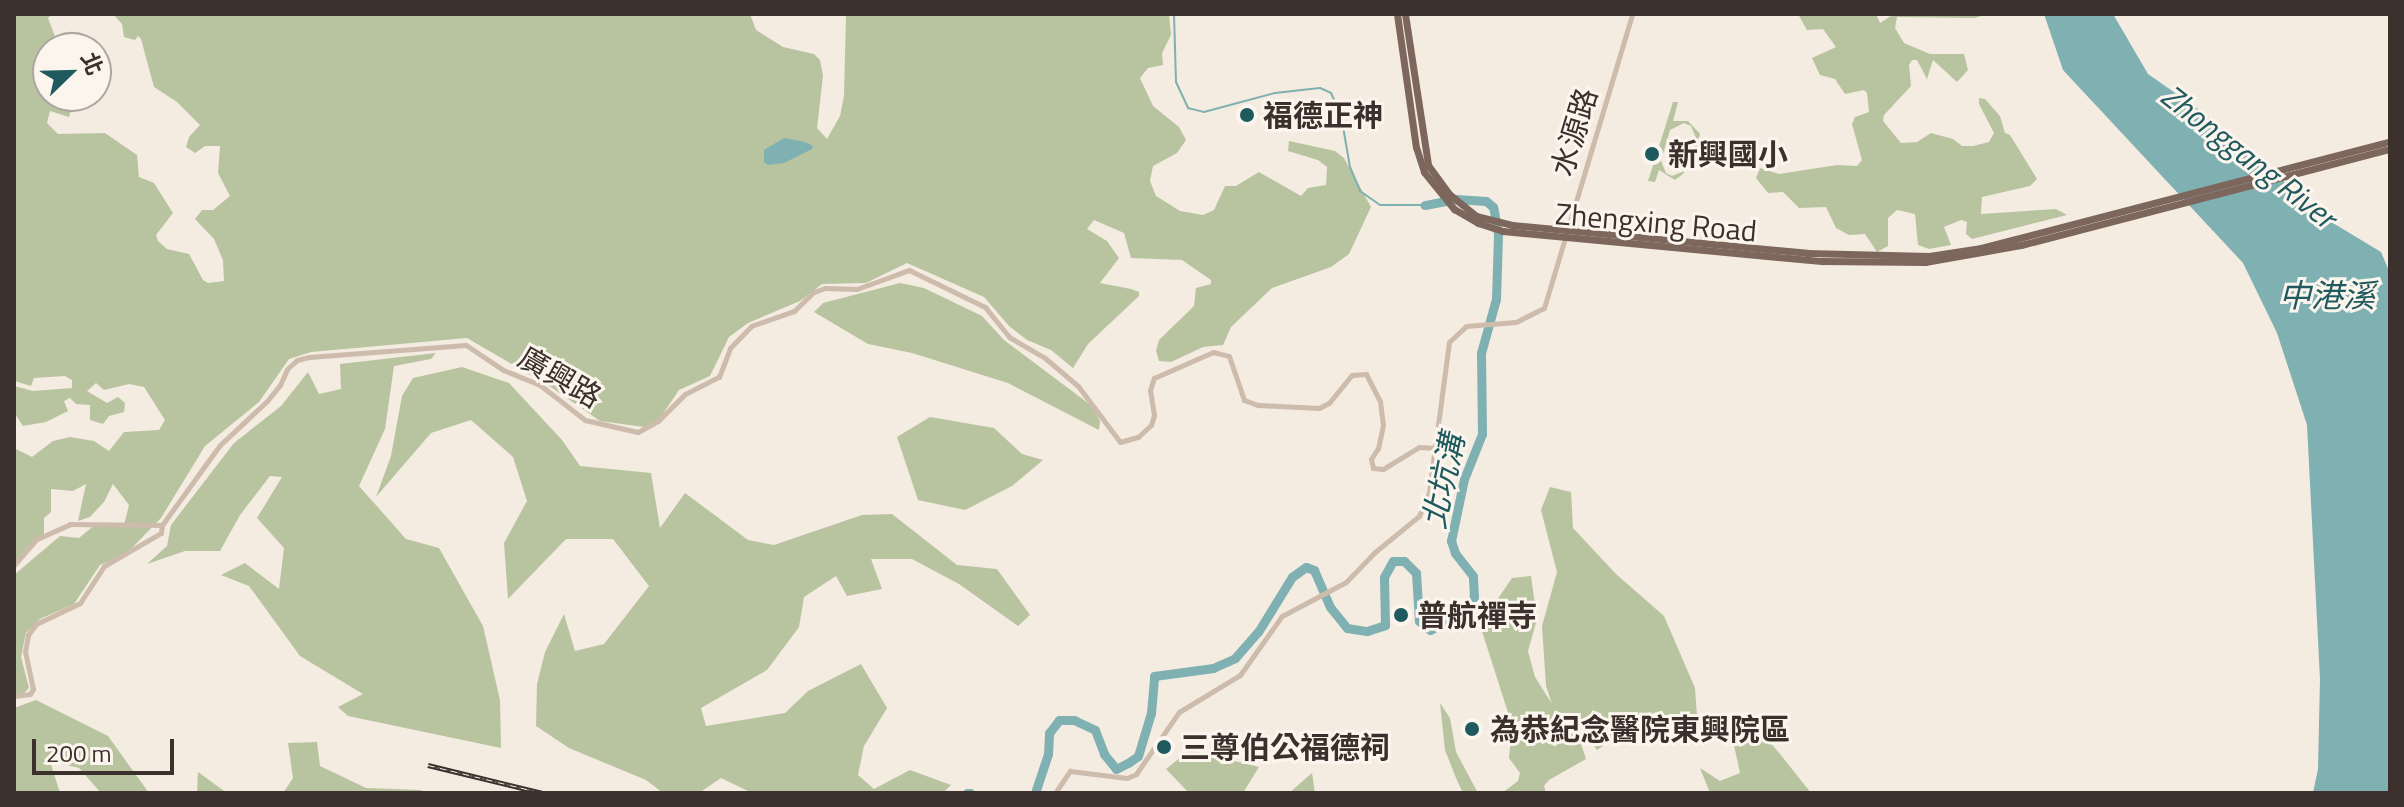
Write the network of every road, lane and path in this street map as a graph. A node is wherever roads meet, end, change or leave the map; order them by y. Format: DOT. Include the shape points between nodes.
graph roads {
  1 [pos="1397,14"];
  2 [pos="1405,14"];
  3 [pos="1632,14"];
  4 [pos="2389,147"];
  5 [pos="1490,224"];
  6 [pos="1565,235"];
  7 [pos="1435,448"];
  8 [pos="162,525"];
  9 [pos="14,565"];
  10 [pos="14,696"];
  11 [pos="1055,793"];
  1 -- 5 [label="main road, Zhengxing Road" via="1424,172 1454,209"];
  2 -- 5 [label="main road, Zhengxing Road" via="1428,165 1453,197"];
  3 -- 6 [label="street, 水源路"];
  4 -- 6 [label="main road, Zhengxing Road" via="1977,255 1925,262 1822,261"];
  5 -- 6 [label="main road, Zhengxing Road"];
  6 -- 7 [label="street, 水源路" via="1544,308 1531,317 1461,328 1449,342"];
  7 -- 8 [label="street, 廣興路" via="1419,447 1383,469 1373,468 1383,425 1380,401 1366,374 1352,375 1325,406 1275,407 1244,400 1233,362 1213,352 1159,374 1150,390 1151,425 1138,437 1120,442 1078,386 1009,337 985,307 947,292 915,271 902,270 857,289 814,292 794,311 751,326 730,348 719,377 685,394 658,421 638,432 585,420 540,385 503,370 466,345 297,360 267,401 220,445"];
  7 -- 11 [label="street" via="1429,492 1419,516 1356,574 1282,616 1240,675 1179,712 1133,777 1070,771"];
  8 -- 9 [label="street" via="70,524 37,539"];
  8 -- 10 [label="street" via="161,533 104,566 80,603 36,624 25,652 33,689"];
}
